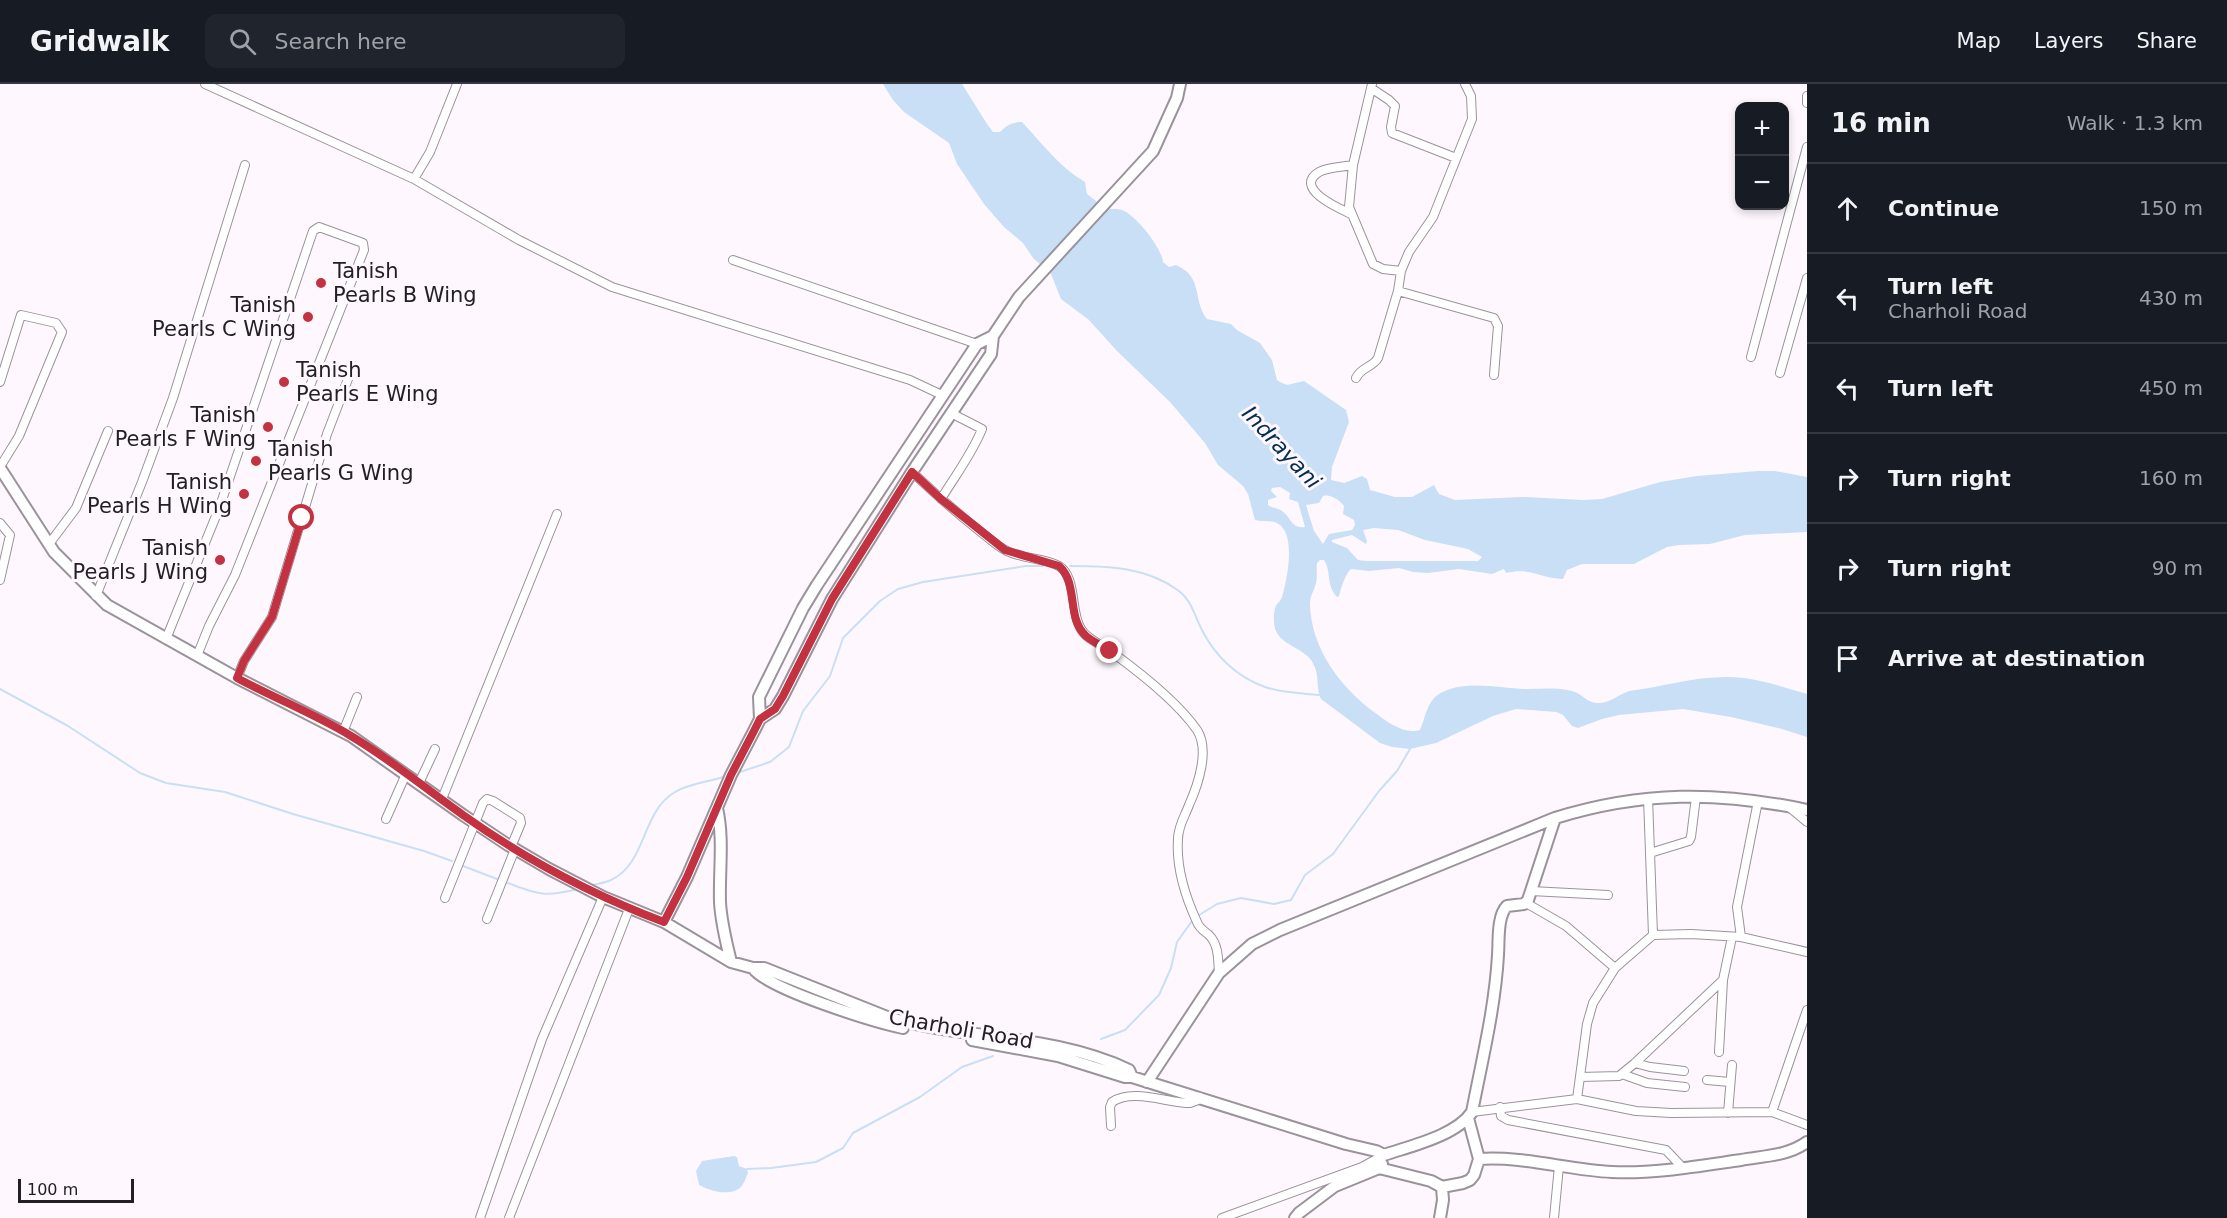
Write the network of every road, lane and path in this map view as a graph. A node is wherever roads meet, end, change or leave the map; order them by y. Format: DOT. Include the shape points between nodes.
graph roads {
  1 [pos="206,84"];
  2 [pos="457,84"];
  3 [pos="1180,84"];
  4 [pos="1465,84"];
  5 [pos="1371,86"];
  6 [pos="1807,96"];
  7 [pos="1807,103"];
  8 [pos="1807,147"];
  9 [pos="1456,158"];
  10 [pos="245,165"];
  11 [pos="1353,165"];
  12 [pos="414,179"];
  13 [pos="1350,213"];
  14 [pos="733,260"];
  15 [pos="1401,271"];
  16 [pos="1807,278"];
  17 [pos="1398,291"];
  18 [pos="993,336"];
  19 [pos="977,344"];
  20 [pos="1751,357"];
  21 [pos="353,366"];
  22 [pos="1780,373"];
  23 [pos="1494,375"];
  24 [pos="1356,378"];
  25 [pos="0,382"];
  26 [pos="942,395"];
  27 [pos="951,413"];
  28 [pos="108,431"];
  29 [pos="0,468"];
  30 [pos="912,472"];
  31 [pos="941,499"];
  32 [pos="556,514"];
  33 [pos="0,523"];
  34 [pos="50,544"];
  35 [pos="0,580"];
  36 [pos="96,596"];
  37 [pos="166,639"];
  38 [pos="197,656"];
  39 [pos="237,678"];
  40 [pos="357,697"];
  41 [pos="760,719"];
  42 [pos="344,732"];
  43 [pos="435,749"];
  44 [pos="406,774"];
  45 [pos="419,783"];
  46 [pos="1696,796"];
  47 [pos="1648,798"];
  48 [pos="442,799"];
  49 [pos="1758,801"];
  50 [pos="1788,806"];
  51 [pos="717,807"];
  52 [pos="1807,810"];
  53 [pos="1555,818"];
  54 [pos="386,819"];
  55 [pos="1807,822"];
  56 [pos="475,823"];
  57 [pos="513,848"];
  58 [pos="1650,853"];
  59 [pos="1531,891"];
  60 [pos="1608,895"];
  61 [pos="603,897"];
  62 [pos="444,898"];
  63 [pos="1526,903"];
  64 [pos="630,909"];
  65 [pos="487,919"];
  66 [pos="664,922"];
  67 [pos="1653,935"];
  68 [pos="1732,937"];
  69 [pos="1741,937"];
  70 [pos="1807,952"];
  71 [pos="730,962"];
  72 [pos="1615,968"];
  73 [pos="1219,973"];
  74 [pos="1723,980"];
  75 [pos="1807,1010"];
  76 [pos="1719,1052"];
  77 [pos="1635,1063"];
  78 [pos="1732,1065"];
  79 [pos="1684,1071"];
  80 [pos="1622,1074"];
  81 [pos="1580,1077"];
  82 [pos="1707,1080"];
  83 [pos="1147,1082"];
  84 [pos="1731,1082"];
  85 [pos="1685,1087"];
  86 [pos="1200,1097"];
  87 [pos="1577,1099"];
  88 [pos="1500,1107"];
  89 [pos="1772,1112"];
  90 [pos="1728,1113"];
  91 [pos="1470,1115"];
  92 [pos="1807,1125"];
  93 [pos="1111,1126"];
  94 [pos="1807,1142"];
  95 [pos="1384,1155"];
  96 [pos="1479,1159"];
  97 [pos="1559,1166"];
  98 [pos="1682,1167"];
  99 [pos="1379,1168"];
  100 [pos="1442,1187"];
  101 [pos="480,1218"];
  102 [pos="509,1218"];
  103 [pos="1222,1218"];
  104 [pos="1295,1218"];
  105 [pos="1440,1218"];
  106 [pos="1554,1218"];
  1 -- 12 [label="street"];
  2 -- 12 [label="street" via="430,152"];
  3 -- 18 [label="street" via="1178,98 1154,151 1019,297"];
  4 -- 9 [label="street" via="1471,96 1472,119"];
  5 -- 9 [label="street" via="1395,106 1392,134"];
  5 -- 11 [label="street"];
  6 -- 7 [label="street"];
  8 -- 20 [label="street"];
  9 -- 15 [label="street" via="1433,216"];
  10 -- 36 [label="street" via="173,398"];
  11 -- 13 [label="street"];
  11 -- 13 [label="street" via="1317,173 1312,182 1317,194"];
  12 -- 26 [label="street" via="519,240 612,287 910,380"];
  13 -- 15 [label="street" via="1372,264"];
  14 -- 19 [label="street"];
  15 -- 17 [label="street"];
  16 -- 22 [label="street"];
  17 -- 23 [label="street" via="1494,318 1498,326"];
  17 -- 24 [label="street" via="1378,358 1358,372"];
  18 -- 19 [label="street"];
  18 -- 27 [label="street" via="991,354"];
  19 -- 26 [label="street"];
  21 -- 39 [label="street" via="327,434 272,617"];
  25 -- 29 [label="street" via="21,315 56,323 62,332 19,436"];
  26 -- 41 [label="street" via="803,608 759,697"];
  27 -- 30 [label="street"];
  27 -- 31 [label="street" via="982,429"];
  28 -- 34 [label="street" via="76,508"];
  29 -- 34 [label="street, Charholi Road"];
  30 -- 31 [label="street"];
  30 -- 41 [label="street" via="832,599 775,709"];
  31 -- 73 [label="street" via="1005,550 1065,571 1078,622 1086,636 1143,677 1198,732 1203,746 1201,763 1179,830 1180,871 1198,925 1216,945"];
  32 -- 48 [label="street"];
  33 -- 35 [label="street" via="10,535"];
  34 -- 36 [label="street, Charholi Road"];
  36 -- 37 [label="street, Charholi Road"];
  37 -- 38 [label="street, Charholi Road"];
  37 -- 38 [label="street" via="220,506 313,231 319,227 363,243 364,250 235,574"];
  38 -- 39 [label="street, Charholi Road"];
  39 -- 42 [label="street, Charholi Road"];
  40 -- 42 [label="street"];
  41 -- 51 [label="street"];
  42 -- 44 [label="street, Charholi Road"];
  43 -- 45 [label="street"];
  44 -- 45 [label="street, Charholi Road"];
  44 -- 54 [label="street"];
  45 -- 48 [label="street, Charholi Road"];
  46 -- 47 [label="street"];
  46 -- 49 [label="street"];
  46 -- 58 [label="street" via="1689,841"];
  47 -- 53 [label="street"];
  47 -- 58 [label="street"];
  48 -- 56 [label="street, Charholi Road"];
  49 -- 50 [label="street"];
  49 -- 69 [label="street" via="1737,907"];
  50 -- 52 [label="street"];
  50 -- 55 [label="street"];
  51 -- 66 [label="street"];
  51 -- 71 [label="street" via="720,903"];
  53 -- 59 [label="street"];
  53 -- 73 [label="street" via="1280,930 1252,944"];
  56 -- 57 [label="street, Charholi Road"];
  56 -- 57 [label="street" via="487,799 517,815 521,823"];
  56 -- 62 [label="street"];
  57 -- 61 [label="street, Charholi Road"];
  57 -- 65 [label="street"];
  58 -- 67 [label="street"];
  59 -- 60 [label="street"];
  59 -- 63 [label="street"];
  61 -- 64 [label="street, Charholi Road"];
  61 -- 101 [label="street" via="542,1039"];
  63 -- 72 [label="street" via="1566,926"];
  63 -- 91 [label="street" via="1507,906 1503,911 1496,994"];
  64 -- 66 [label="street, Charholi Road"];
  64 -- 102 [label="street"];
  66 -- 71 [label="street, Charholi Road"];
  67 -- 68 [label="street"];
  67 -- 72 [label="street"];
  68 -- 69 [label="street"];
  68 -- 74 [label="street"];
  69 -- 70 [label="street"];
  71 -- 83 [label="street, Charholi Road" via="764,968 887,1017 960,1035 1019,1039 1068,1050 1115,1064"];
  72 -- 81 [label="street" via="1589,1013"];
  73 -- 83 [label="street"];
  74 -- 76 [label="street"];
  74 -- 77 [label="street"];
  75 -- 89 [label="street"];
  77 -- 79 [label="street"];
  77 -- 80 [label="street"];
  78 -- 84 [label="street"];
  80 -- 81 [label="street"];
  80 -- 85 [label="street" via="1647,1083"];
  81 -- 87 [label="street"];
  82 -- 84 [label="street"];
  83 -- 86 [label="street, Charholi Road"];
  84 -- 90 [label="street"];
  86 -- 93 [label="street" via="1190,1103 1120,1098 1110,1107"];
  86 -- 95 [label="street, Charholi Road"];
  87 -- 88 [label="street"];
  87 -- 90 [label="street" via="1636,1111"];
  88 -- 91 [label="street"];
  88 -- 98 [label="street" via="1501,1116 1508,1120 1666,1150"];
  89 -- 90 [label="street"];
  89 -- 92 [label="street"];
  91 -- 95 [label="street" via="1438,1137"];
  91 -- 96 [label="street"];
  94 -- 98 [label="street" via="1778,1154"];
  95 -- 99 [label="street"];
  95 -- 103 [label="street" via="1362,1167"];
  96 -- 97 [label="street"];
  96 -- 100 [label="street" via="1470,1180"];
  97 -- 98 [label="street" via="1629,1173"];
  97 -- 106 [label="street"];
  99 -- 100 [label="street"];
  99 -- 104 [label="street" via="1335,1186"];
  100 -- 105 [label="street"];
}
